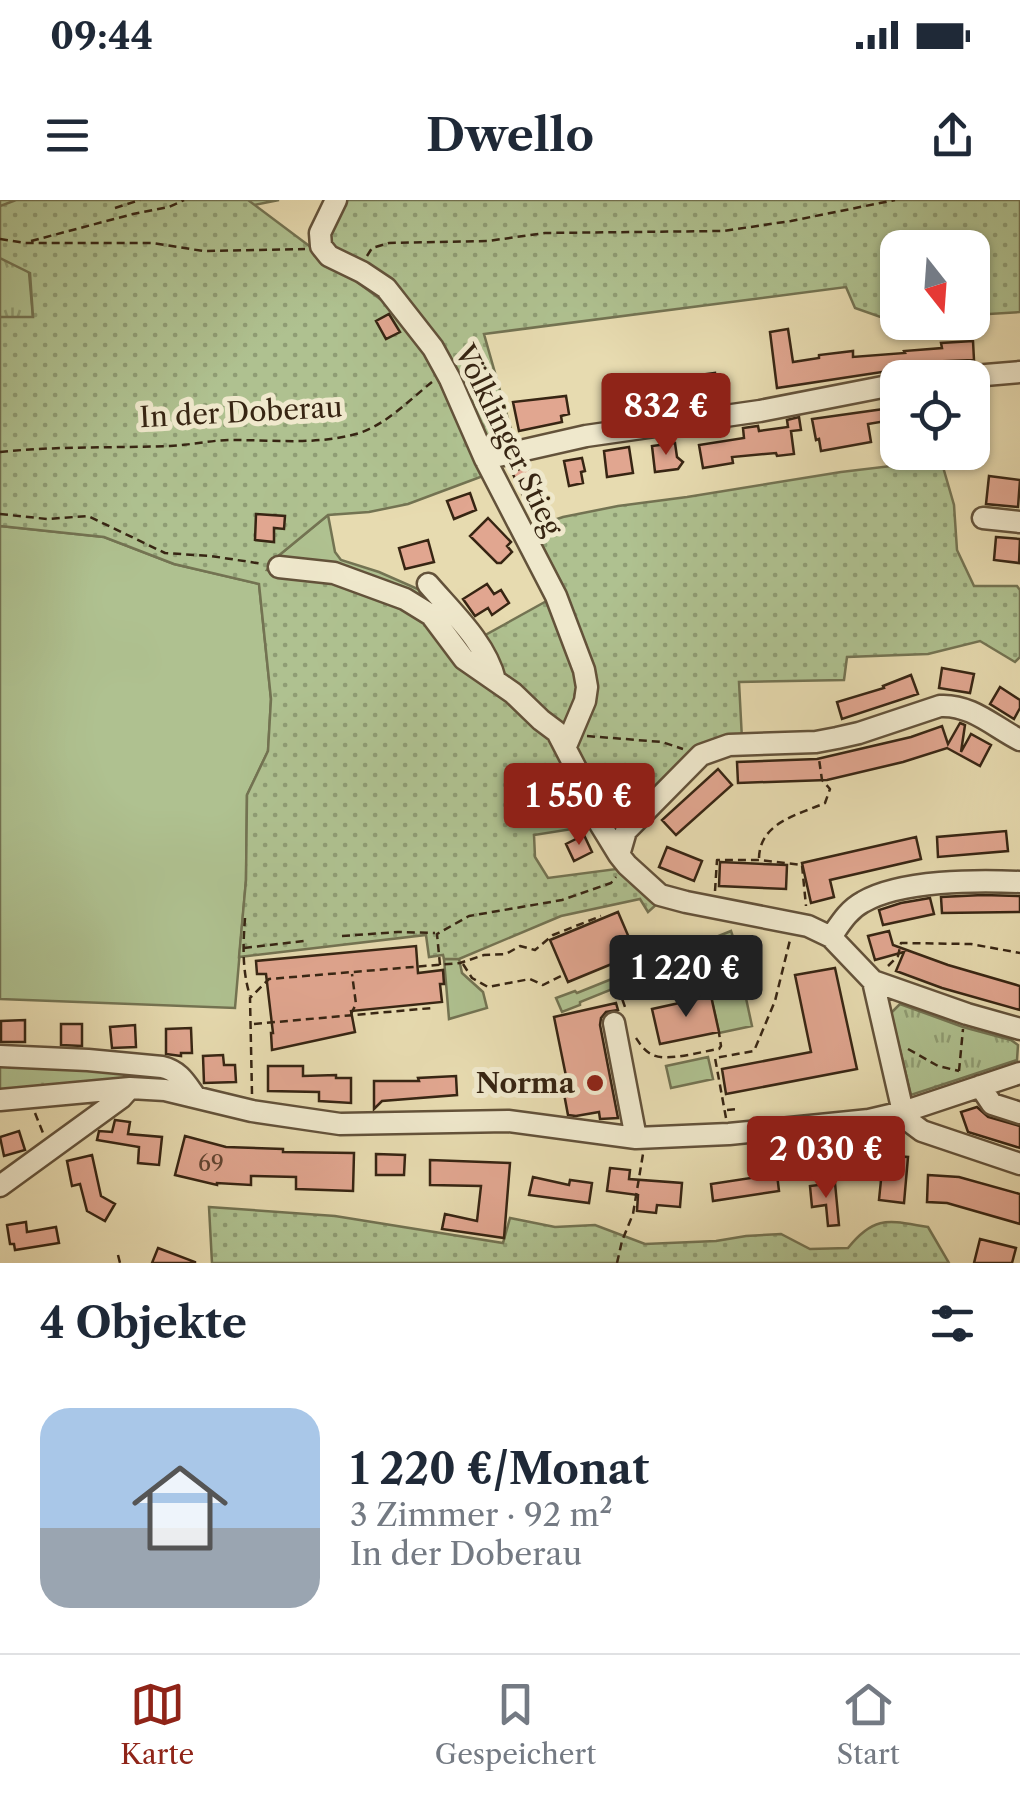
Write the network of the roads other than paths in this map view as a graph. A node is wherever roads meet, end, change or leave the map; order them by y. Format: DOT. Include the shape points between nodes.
graph roads {
  1 [pos="336,200"];
  2 [pos="1020,372"];
  3 [pos="990,375"];
  4 [pos="880,387"];
  5 [pos="486,459"];
  6 [pos="984,518"];
  7 [pos="1020,522"];
  8 [pos="279,567"];
  9 [pos="428,584"];
  10 [pos="495,680"];
  11 [pos="568,740"];
  12 [pos="1020,740"];
  13 [pos="623,860"];
  14 [pos="1020,882"];
  15 [pos="831,937"];
  16 [pos="872,981"];
  17 [pos="625,1025"];
  18 [pos="1020,1029"];
  19 [pos="0,1056"];
  20 [pos="1020,1073"];
  21 [pos="980,1086"];
  22 [pos="130,1088"];
  23 [pos="194,1096"];
  24 [pos="0,1100"];
  25 [pos="904,1112"];
  26 [pos="1020,1113"];
  27 [pos="640,1144"];
  28 [pos="1020,1164"];
  29 [pos="0,1186"];
  1 -- 5 [label="street, Völklinger Stieg" via="321,246 386,288 434,348"];
  2 -- 3 [label="street"];
  4 -- 5 [label="street"];
  5 -- 11 [label="street, Völklinger Stieg" via="556,596 584,670 585,701"];
  6 -- 7 [label="street"];
  8 -- 10 [label="street" via="334,573 404,598 432,615 464,658"];
  9 -- 10 [label="street" via="473,638"];
  10 -- 11 [label="street"];
  11 -- 13 [label="street" via="600,824"];
  12 -- 13 [label="street" via="968,709 940,706 816,742 728,745 701,755 626,832"];
  13 -- 15 [label="street" via="660,895"];
  14 -- 15 [label="street" via="898,890 862,902"];
  15 -- 16 [label="street"];
  16 -- 18 [label="street"];
  16 -- 25 [label="street"];
  17 -- 27 [label="street"];
  19 -- 23 [label="street" via="172,1069"];
  20 -- 21 [label="street"];
  21 -- 25 [label="street"];
  21 -- 26 [label="street" via="992,1104"];
  22 -- 23 [label="street"];
  22 -- 24 [label="street"];
  22 -- 29 [label="street"];
  23 -- 27 [label="street" via="340,1124 508,1120"];
  25 -- 27 [label="street"];
  25 -- 28 [label="street" via="922,1131"];
}
